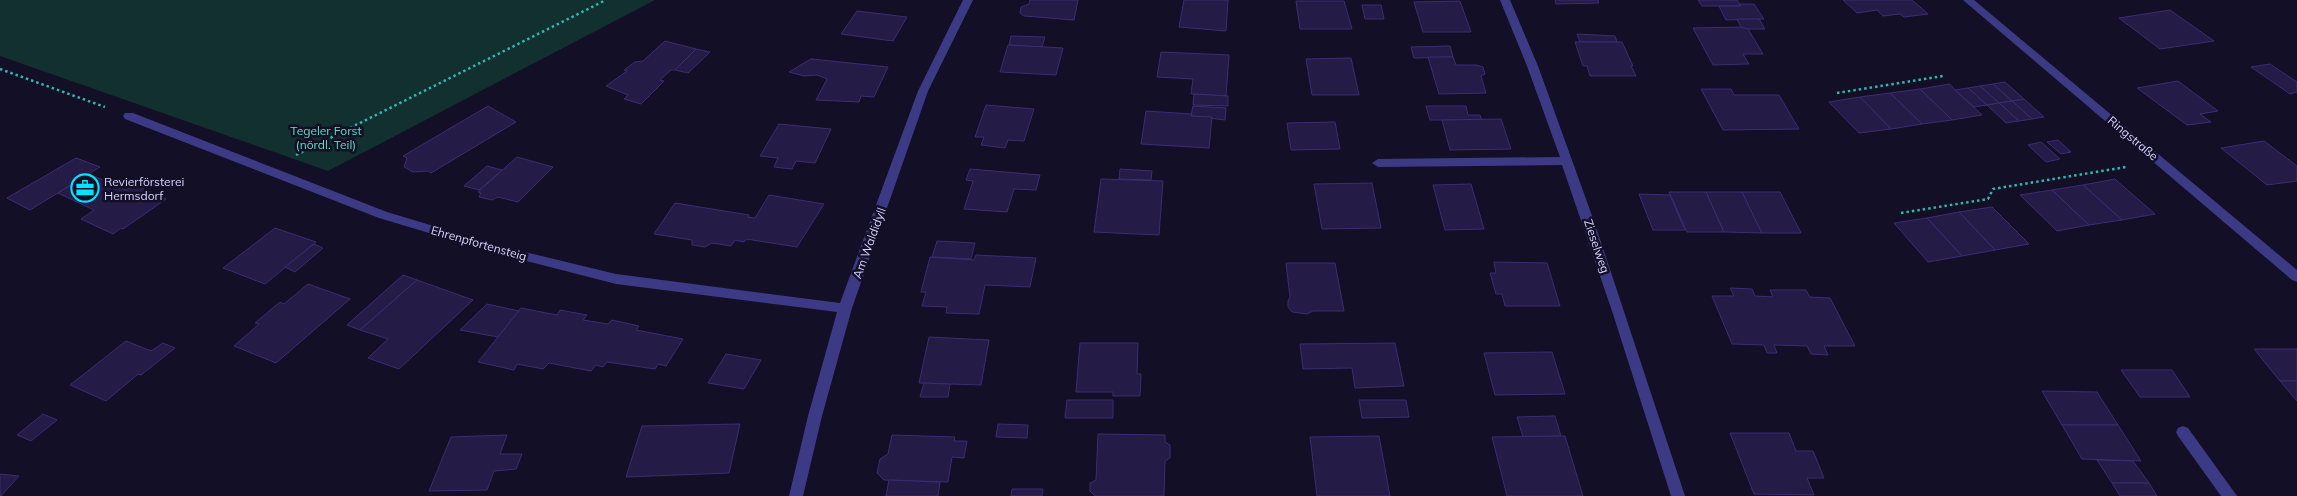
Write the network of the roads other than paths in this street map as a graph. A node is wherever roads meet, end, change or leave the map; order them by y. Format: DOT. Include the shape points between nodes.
graph roads {
  1 [pos="968,0"];
  2 [pos="1505,0"];
  3 [pos="1968,0"];
  4 [pos="130,116"];
  5 [pos="1567,161"];
  6 [pos="1378,163"];
  7 [pos="2297,276"];
  8 [pos="845,308"];
  9 [pos="2183,432"];
  10 [pos="796,496"];
  11 [pos="1678,496"];
  12 [pos="2230,496"];
  1 -- 8 [label="street, Am Waldidyll" via="924,92"];
  2 -- 5 [label="street, Zieselweg"];
  3 -- 7 [label="street, Ringstraße"];
  4 -- 8 [label="street, Ehrenpfortensteig" via="384,215 499,250 616,279"];
  5 -- 6 [label="street"];
  5 -- 11 [label="street, Zieselweg"];
  8 -- 10 [label="street, Am Waldidyll"];
  9 -- 12 [label="street"];
}
